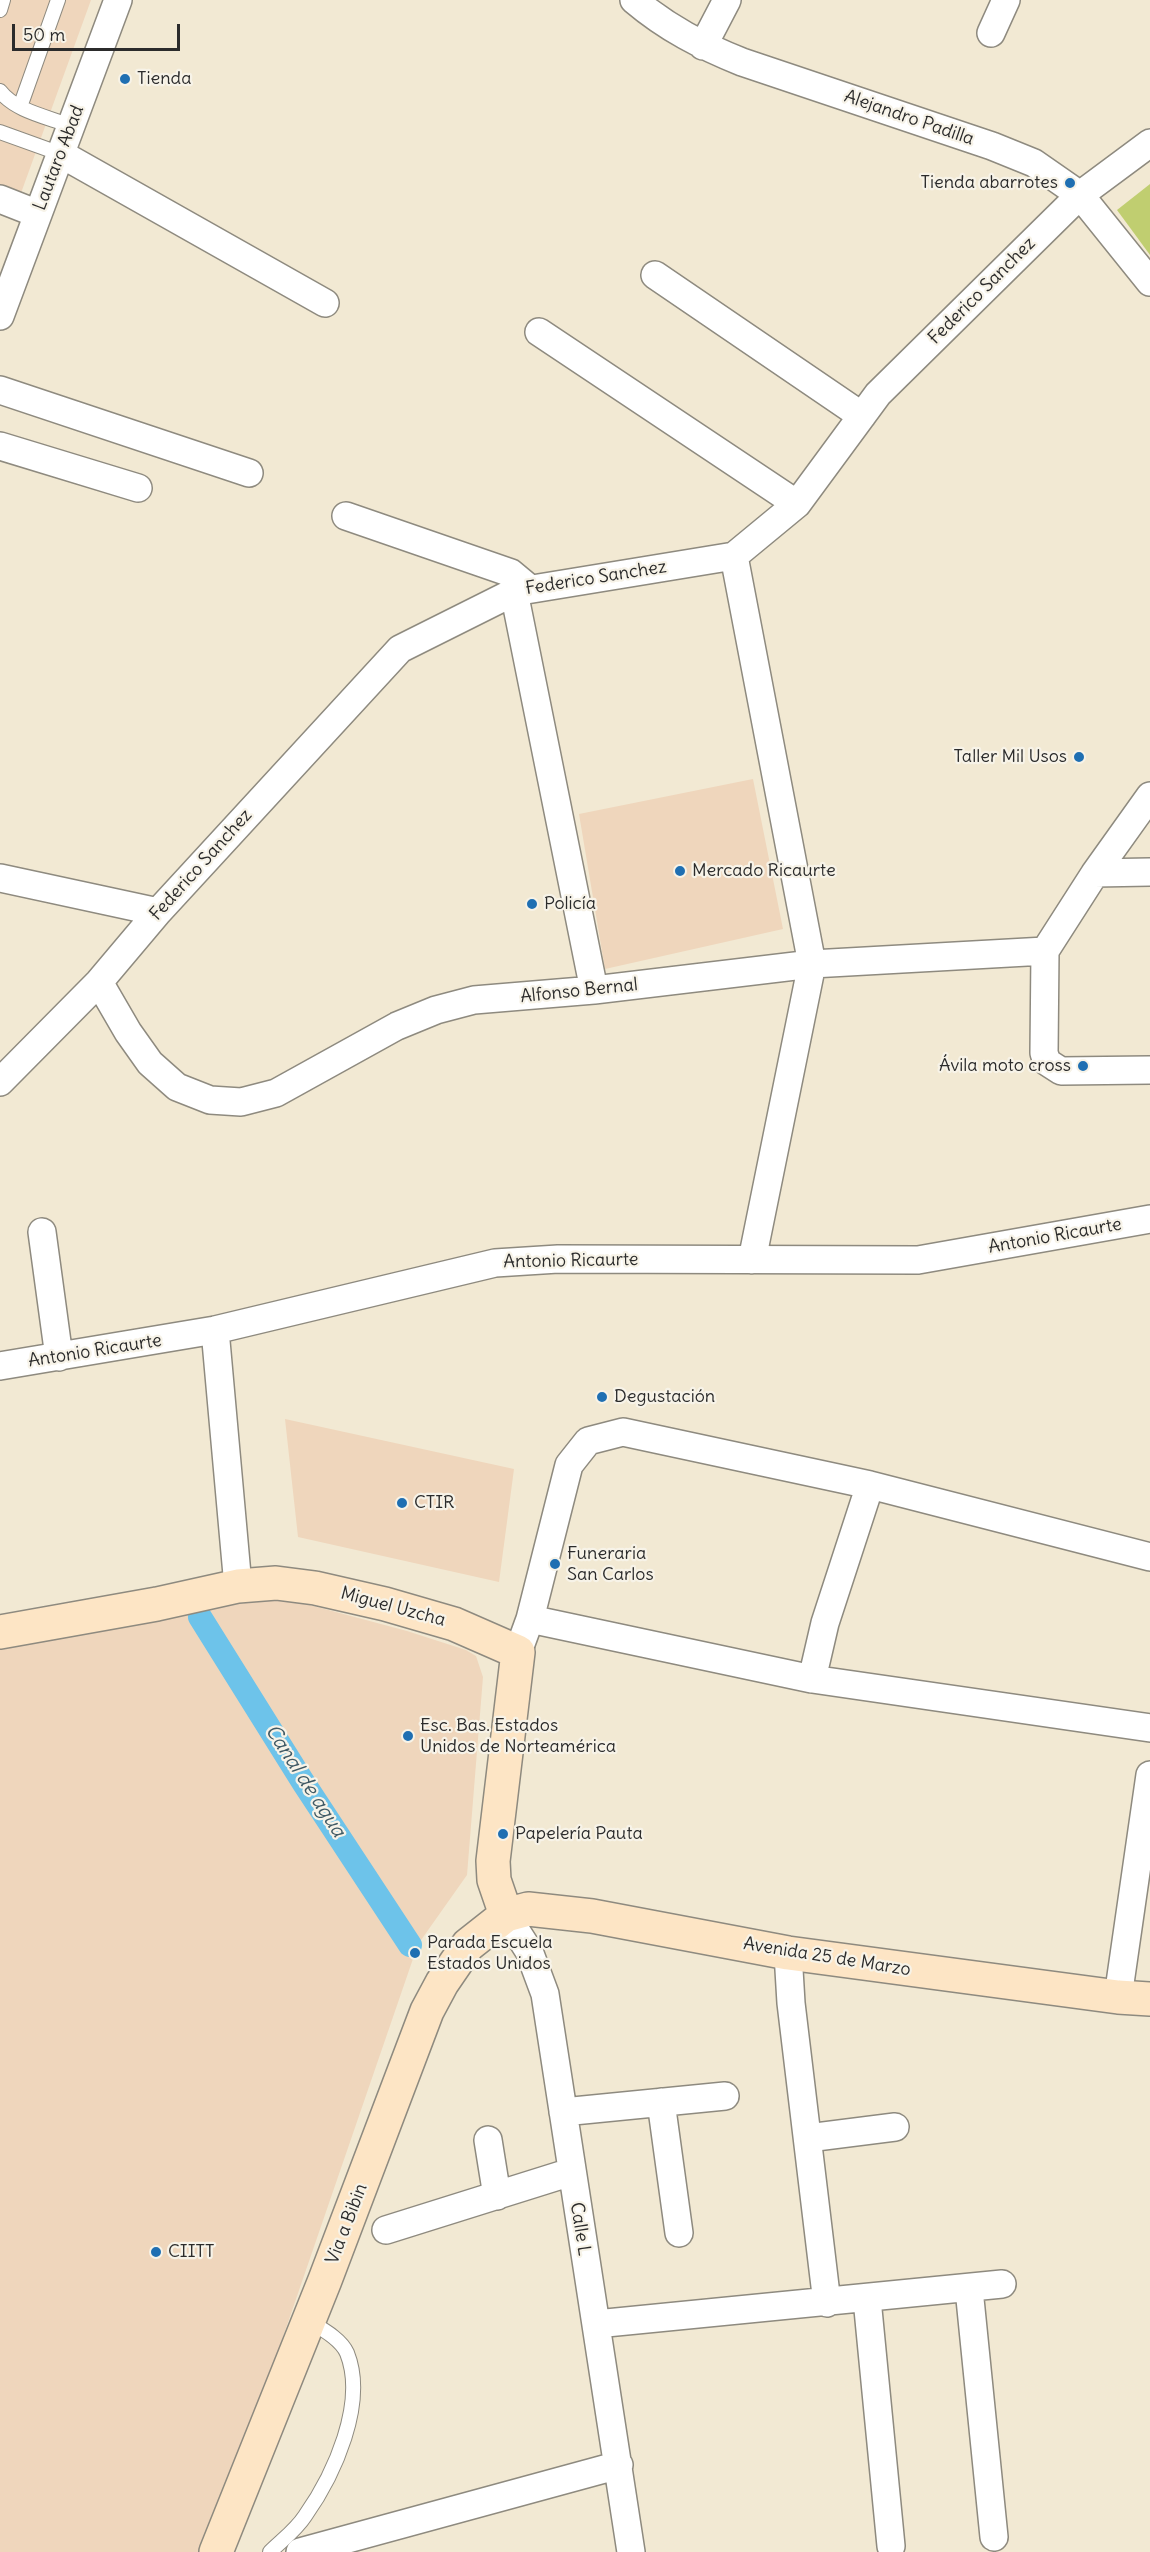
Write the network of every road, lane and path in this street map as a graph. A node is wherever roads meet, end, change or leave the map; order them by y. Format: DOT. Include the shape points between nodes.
graph roads {
  1 [pos="3,0"];
  2 [pos="58,0"];
  3 [pos="118,0"];
  4 [pos="634,0"];
  5 [pos="727,0"];
  6 [pos="1006,0"];
  7 [pos="0,10"];
  8 [pos="991,33"];
  9 [pos="703,46"];
  10 [pos="0,91"];
  11 [pos="21,107"];
  12 [pos="71,126"];
  13 [pos="0,132"];
  14 [pos="1150,143"];
  15 [pos="61,154"];
  16 [pos="1080,195"];
  17 [pos="0,199"];
  18 [pos="38,214"];
  19 [pos="655,275"];
  20 [pos="1150,282"];
  21 [pos="325,303"];
  22 [pos="0,316"];
  23 [pos="539,332"];
  24 [pos="0,390"];
  25 [pos="862,416"];
  26 [pos="0,446"];
  27 [pos="249,473"];
  28 [pos="138,488"];
  29 [pos="797,504"];
  30 [pos="346,516"];
  31 [pos="734,556"];
  32 [pos="521,590"];
  33 [pos="1150,796"];
  34 [pos="1095,873"];
  35 [pos="1150,873"];
  36 [pos="0,878"];
  37 [pos="158,912"];
  38 [pos="1045,951"];
  39 [pos="812,964"];
  40 [pos="99,982"];
  41 [pos="594,990"];
  42 [pos="1150,1070"];
  43 [pos="1,1080"];
  44 [pos="1150,1219"];
  45 [pos="42,1232"];
  46 [pos="752,1260"];
  47 [pos="215,1330"];
  48 [pos="59,1357"];
  49 [pos="0,1366"];
  50 [pos="870,1485"];
  51 [pos="1150,1557"];
  52 [pos="238,1586"];
  53 [pos="530,1618"];
  54 [pos="0,1632"];
  55 [pos="518,1652"];
  56 [pos="812,1679"];
  57 [pos="1150,1728"];
  58 [pos="1150,1774"];
  59 [pos="506,1915"];
  60 [pos="788,1953"];
  61 [pos="1118,1998"];
  62 [pos="1150,1999"];
  63 [pos="725,2097"];
  64 [pos="661,2102"];
  65 [pos="563,2112"];
  66 [pos="895,2127"];
  67 [pos="808,2138"];
  68 [pos="488,2140"];
  69 [pos="571,2172"];
  70 [pos="496,2196"];
  71 [pos="386,2230"];
  72 [pos="680,2233"];
  73 [pos="1002,2284"];
  74 [pos="969,2289"];
  75 [pos="867,2299"];
  76 [pos="827,2302"];
  77 [pos="309,2321"];
  78 [pos="596,2324"];
  79 [pos="619,2465"];
  80 [pos="994,2537"];
  81 [pos="891,2546"];
  82 [pos="216,2552"];
  83 [pos="270,2552"];
  84 [pos="300,2552"];
  85 [pos="631,2552"];
  1 -- 7 [label="lane"];
  2 -- 11 [label="lane"];
  3 -- 12 [label="street, Lautaro Abad"];
  4 -- 9 [label="street, Alejandro Padilla" via="661,22"];
  5 -- 9 [label="street"];
  6 -- 8 [label="street"];
  9 -- 16 [label="street, Alejandro Padilla" via="1034,163"];
  10 -- 11 [label="lane"];
  11 -- 12 [label="lane"];
  12 -- 15 [label="street, Lautaro Abad"];
  13 -- 15 [label="lane"];
  14 -- 16 [label="street, Federico Sanchez"];
  15 -- 18 [label="street, Lautaro Abad"];
  15 -- 21 [label="street"];
  16 -- 20 [label="street, Alejandro Padilla"];
  16 -- 25 [label="street, Federico Sanchez" via="878,394"];
  17 -- 18 [label="street"];
  18 -- 22 [label="street, Lautaro Abad"];
  19 -- 25 [label="street"];
  23 -- 29 [label="street"];
  24 -- 27 [label="street"];
  25 -- 29 [label="street, Federico Sanchez"];
  26 -- 28 [label="street"];
  29 -- 31 [label="street, Federico Sanchez"];
  30 -- 32 [label="street" via="511,573"];
  31 -- 32 [label="street, Federico Sanchez"];
  31 -- 39 [label="street"];
  32 -- 37 [label="street, Federico Sanchez" via="400,649"];
  32 -- 41 [label="street"];
  33 -- 34 [label="street"];
  34 -- 35 [label="street"];
  34 -- 38 [label="street"];
  36 -- 37 [label="street"];
  37 -- 40 [label="street, Federico Sanchez"];
  38 -- 39 [label="street, Alfonso Bernal"];
  38 -- 42 [label="street" via="1047,1062 1061,1071"];
  39 -- 41 [label="street, Alfonso Bernal"];
  39 -- 46 [label="street"];
  40 -- 41 [label="street, Alfonso Bernal" via="150,1063 177,1087 210,1100 241,1102 276,1093 397,1026 436,1010 474,1000"];
  40 -- 43 [label="street, Federico Sanchez"];
  44 -- 46 [label="street, Antonio Ricaurte" via="918,1260"];
  45 -- 48 [label="street"];
  46 -- 47 [label="street, Antonio Ricaurte" via="558,1259 495,1263"];
  47 -- 48 [label="street, Antonio Ricaurte"];
  47 -- 52 [label="street"];
  48 -- 49 [label="street, Antonio Ricaurte"];
  50 -- 51 [label="street"];
  50 -- 53 [label="street" via="623,1432 588,1441 569,1465"];
  50 -- 56 [label="street" via="825,1623"];
  52 -- 54 [label="main road, Miguel Uzcha"];
  52 -- 55 [label="main road, Miguel Uzcha" via="276,1583 376,1601 454,1624"];
  53 -- 55 [label="street"];
  53 -- 56 [label="street"];
  55 -- 59 [label="main road" via="493,1861 494,1880"];
  56 -- 57 [label="street"];
  58 -- 61 [label="street"];
  59 -- 60 [label="main road, Avenida 25 de Marzo" via="528,1909 566,1912"];
  59 -- 65 [label="street, Calle L" via="529,1951 545,1994"];
  59 -- 77 [label="main road, Via a Bibin" via="468,1945 427,2011"];
  60 -- 61 [label="main road, Avenida 25 de Marzo"];
  60 -- 67 [label="street"];
  61 -- 62 [label="main road, Avenida 25 de Marzo"];
  63 -- 64 [label="street"];
  64 -- 65 [label="street"];
  64 -- 72 [label="street"];
  65 -- 69 [label="street, Calle L"];
  66 -- 67 [label="street"];
  67 -- 76 [label="street"];
  68 -- 70 [label="street"];
  69 -- 70 [label="street"];
  69 -- 78 [label="street, Calle L"];
  70 -- 71 [label="street"];
  73 -- 74 [label="street"];
  74 -- 75 [label="street"];
  74 -- 80 [label="street"];
  75 -- 76 [label="street"];
  75 -- 81 [label="street"];
  76 -- 78 [label="street"];
  77 -- 82 [label="main road, Via a Bibin"];
  77 -- 83 [label="lane" via="327,2331 346,2351 354,2381 351,2420 305,2517"];
  78 -- 79 [label="street, Calle L"];
  79 -- 84 [label="street"];
  79 -- 85 [label="street, Calle L"];
}
